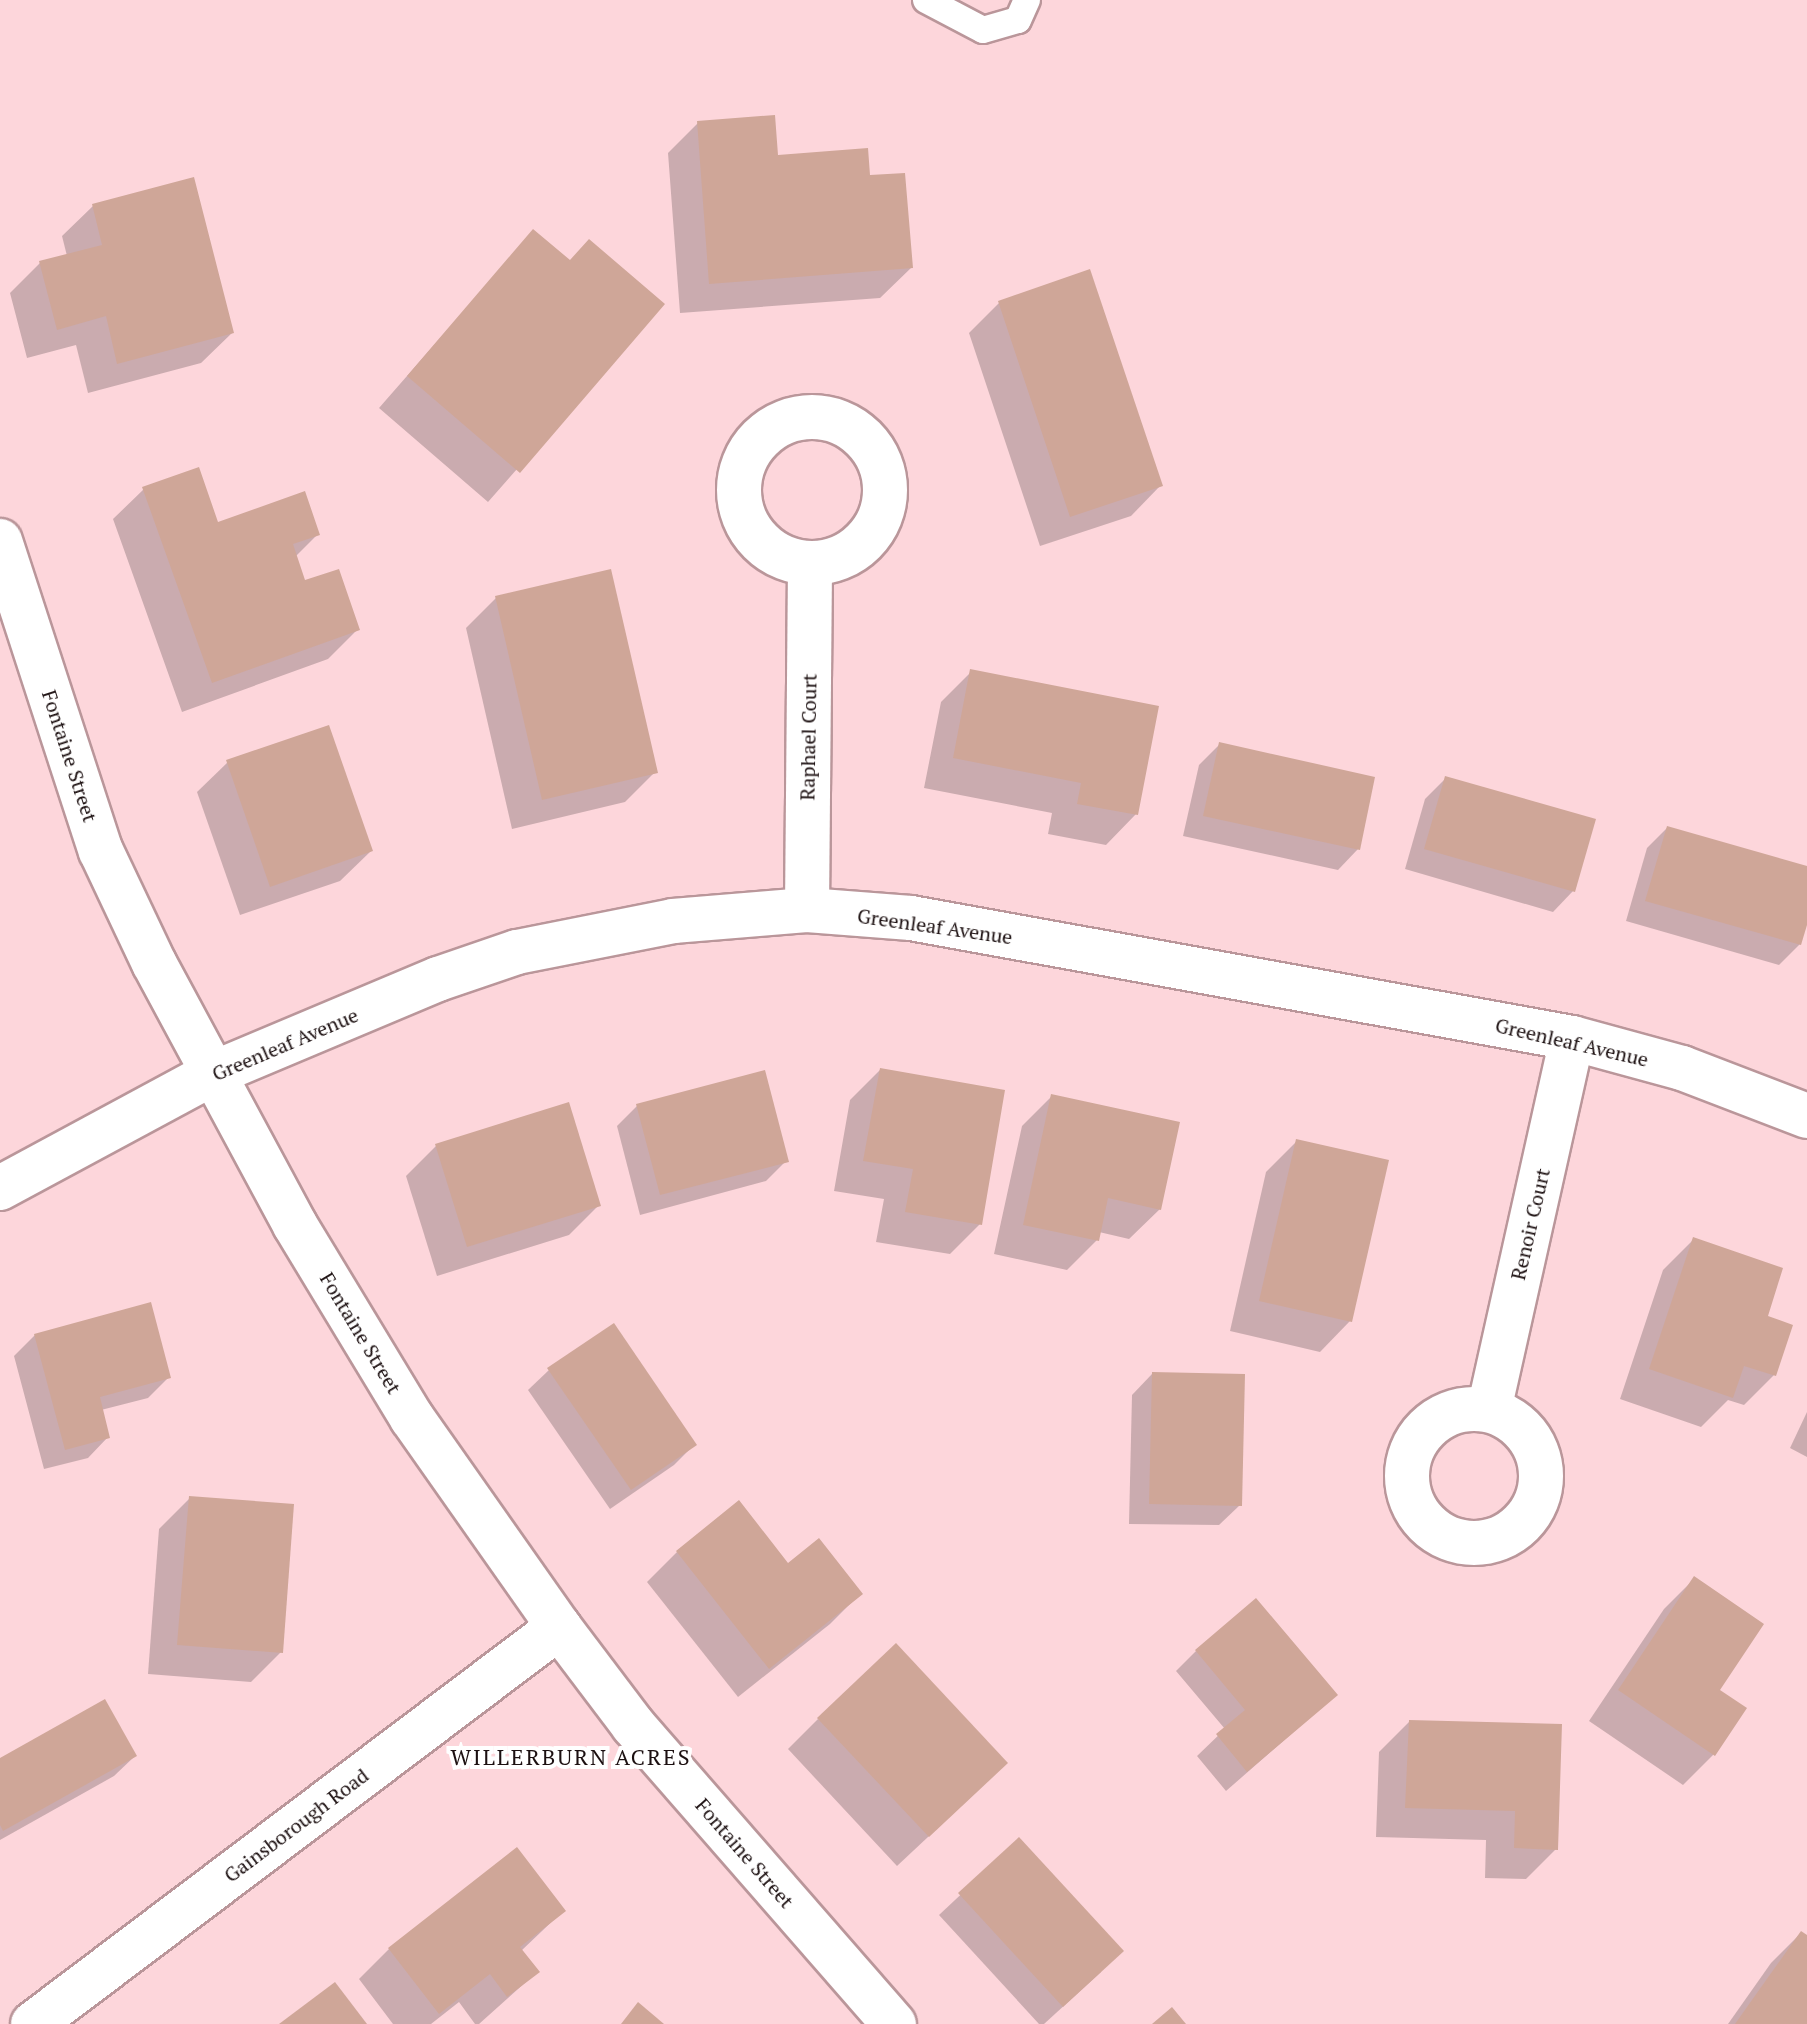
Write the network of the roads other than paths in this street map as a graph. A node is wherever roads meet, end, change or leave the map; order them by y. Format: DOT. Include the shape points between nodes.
graph roads {
  1 [pos="926,0"];
  2 [pos="1027,0"];
  3 [pos="0,541"];
  4 [pos="810,564"];
  5 [pos="807,910"];
  6 [pos="1572,1038"];
  7 [pos="212,1074"];
  8 [pos="1807,1116"];
  9 [pos="0,1188"];
  10 [pos="1489,1410"];
  11 [pos="559,1627"];
  12 [pos="33,2024"];
  13 [pos="894,2024"];
  1 -- 2 [label="lane" via="983,30 1018,20"];
  3 -- 7 [label="street, Fontaine Street" via="101,851"];
  4 -- 5 [label="street, Raphael Court"];
  5 -- 6 [label="street, Greenleaf Avenue" via="911,918"];
  5 -- 7 [label="street, Greenleaf Avenue" via="673,921 517,952 438,979"];
  6 -- 8 [label="street, Greenleaf Avenue" via="1682,1068"];
  6 -- 10 [label="street, Renoir Court"];
  7 -- 9 [label="street, Greenleaf Avenue"];
  7 -- 11 [label="street, Fontaine Street" via="295,1225 412,1418"];
  11 -- 12 [label="street, Gainsborough Road"];
  11 -- 13 [label="street, Fontaine Street" via="633,1725"];
}
